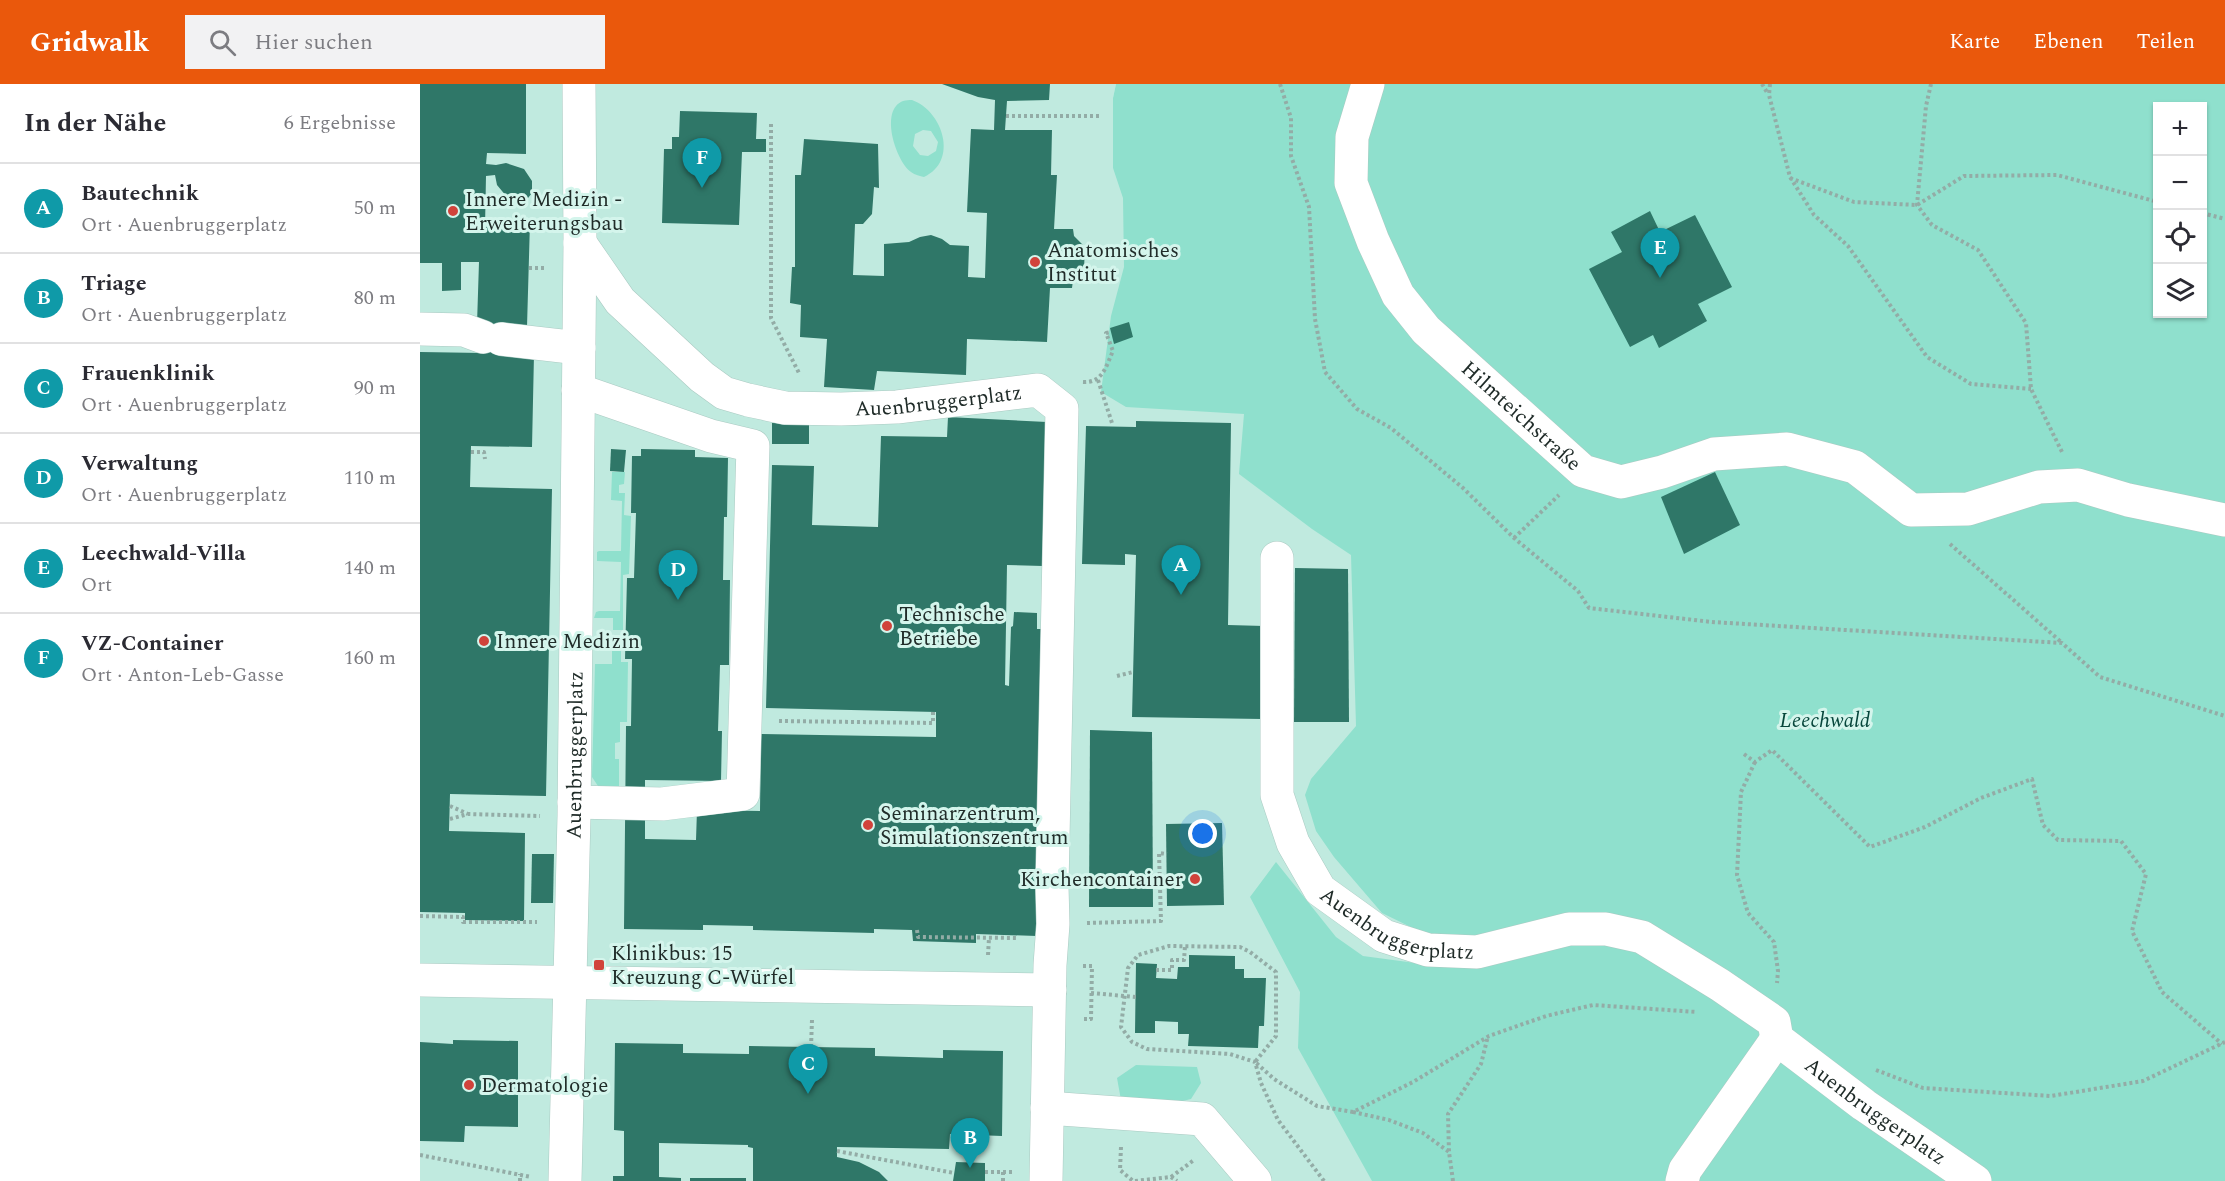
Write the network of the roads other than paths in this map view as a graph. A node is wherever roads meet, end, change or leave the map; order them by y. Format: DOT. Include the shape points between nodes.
graph roads {
  1 [pos="579,84"];
  2 [pos="1368,84"];
  3 [pos="580,243"];
  4 [pos="420,329"];
  5 [pos="579,348"];
  6 [pos="578,390"];
  7 [pos="2225,520"];
  8 [pos="1277,558"];
  9 [pos="574,809"];
  10 [pos="420,980"];
  11 [pos="570,982"];
  12 [pos="1050,990"];
  13 [pos="1775,1031"];
  14 [pos="1047,1108"];
  15 [pos="554,1180"];
  16 [pos="1046,1181"];
  17 [pos="1255,1181"];
  18 [pos="1682,1181"];
  19 [pos="1976,1181"];
  1 -- 3 [label="street"];
  2 -- 7 [label="street, Hilmteichstraße" via="1352,137 1351,183 1398,295 1426,330 1583,471 1621,482 1714,454 1787,449 1855,467 1911,510 1968,509 2039,487 2078,485 2128,500"];
  3 -- 5 [label="street, Auenbruggerplatz"];
  3 -- 12 [label="street, Auenbruggerplatz" via="620,301 724,393 785,408 841,409 936,403 1038,390 1062,409"];
  4 -- 5 [label="street" via="464,330 492,338"];
  5 -- 6 [label="street, Auenbruggerplatz"];
  6 -- 9 [label="street, Auenbruggerplatz"];
  6 -- 9 [label="street" via="710,447 753,446 743,794"];
  8 -- 13 [label="street, Auenbruggerplatz" via="1277,795 1293,843 1320,890 1384,936 1428,950 1477,952 1569,929 1606,929 1642,938 1720,985"];
  9 -- 11 [label="street, Auenbruggerplatz"];
  10 -- 11 [label="street"];
  11 -- 12 [label="street"];
  11 -- 15 [label="street, Auenbruggerplatz"];
  12 -- 14 [label="street, Auenbruggerplatz"];
  13 -- 18 [label="street" via="1685,1170"];
  13 -- 19 [label="street, Auenbruggerplatz" via="1864,1105"];
  14 -- 16 [label="street, Auenbruggerplatz"];
  14 -- 17 [label="street" via="1202,1119"];
}
